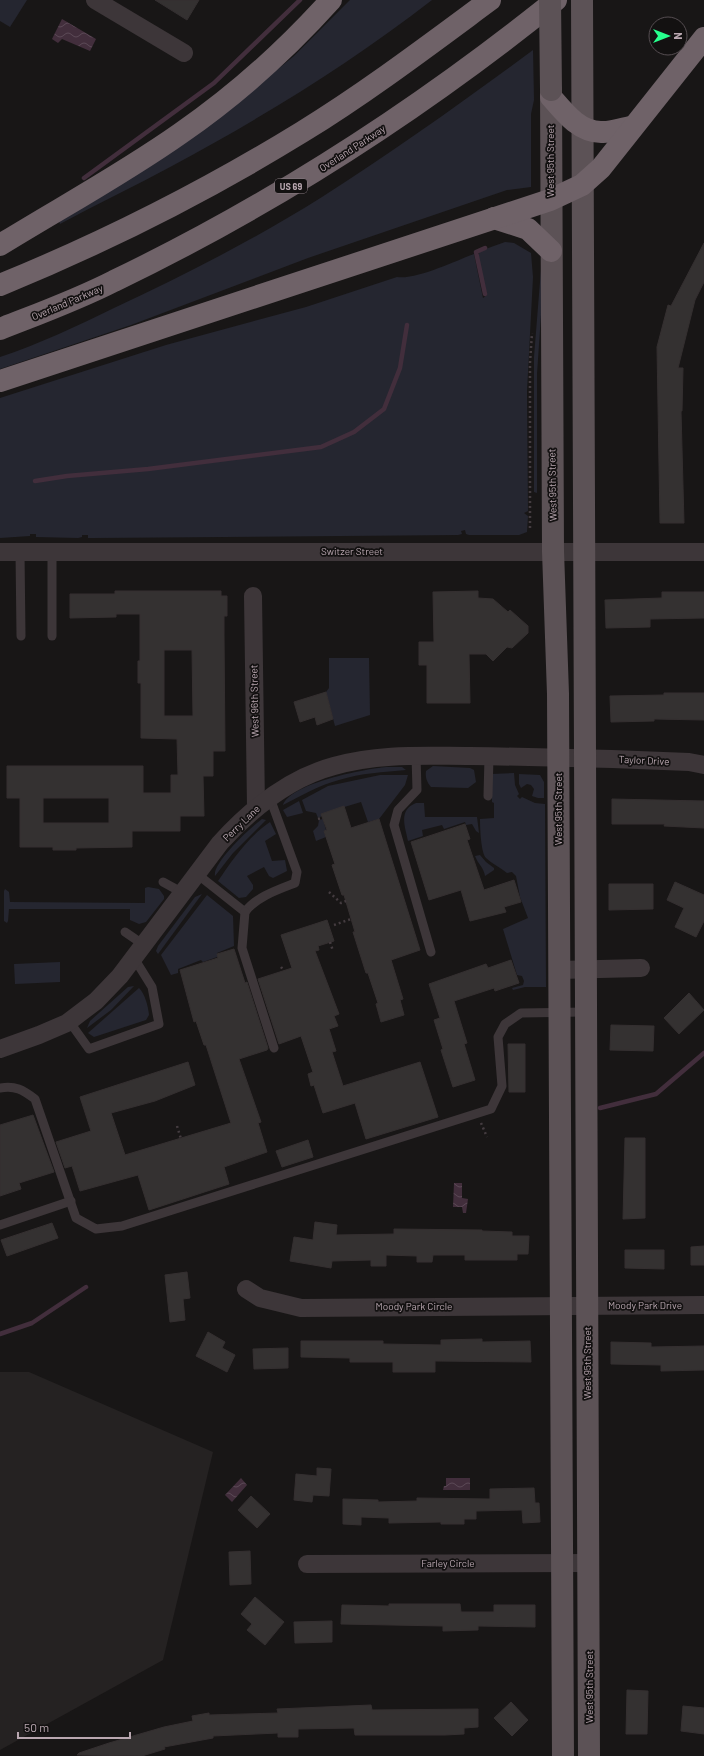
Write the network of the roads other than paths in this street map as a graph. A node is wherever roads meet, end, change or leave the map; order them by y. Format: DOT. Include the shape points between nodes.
graph roads {
  1 [pos="95,0"];
  2 [pos="331,0"];
  3 [pos="490,0"];
  4 [pos="550,0"];
  5 [pos="556,0"];
  6 [pos="582,0"];
  7 [pos="704,38"];
  8 [pos="184,53"];
  9 [pos="551,94"];
  10 [pos="632,127"];
  11 [pos="583,128"];
  12 [pos="582,185"];
  13 [pos="550,200"];
  14 [pos="494,218"];
  15 [pos="0,245"];
  16 [pos="551,251"];
  17 [pos="0,285"];
  18 [pos="0,329"];
  19 [pos="0,382"];
  20 [pos="553,551"];
  21 [pos="583,551"];
  22 [pos="0,552"];
  23 [pos="20,552"];
  24 [pos="52,552"];
  25 [pos="704,552"];
  26 [pos="253,596"];
  27 [pos="21,636"];
  28 [pos="52,636"];
  29 [pos="416,756"];
  30 [pos="489,756"];
  31 [pos="557,757"];
  32 [pos="584,758"];
  33 [pos="704,764"];
  34 [pos="488,796"];
  35 [pos="263,802"];
  36 [pos="197,874"];
  37 [pos="163,882"];
  38 [pos="183,893"];
  39 [pos="245,912"];
  40 [pos="126,932"];
  41 [pos="139,952"];
  42 [pos="431,952"];
  43 [pos="641,968"];
  44 [pos="585,969"];
  45 [pos="559,970"];
  46 [pos="559,1012"];
  47 [pos="585,1012"];
  48 [pos="70,1021"];
  49 [pos="274,1048"];
  50 [pos="0,1049"];
  51 [pos="0,1088"];
  52 [pos="560,1163"];
  53 [pos="585,1163"];
  54 [pos="71,1201"];
  55 [pos="0,1224"];
  56 [pos="246,1289"];
  57 [pos="560,1305"];
  58 [pos="586,1305"];
  59 [pos="704,1305"];
  60 [pos="562,1563"];
  61 [pos="588,1563"];
  62 [pos="307,1564"];
  63 [pos="563,1756"];
  64 [pos="589,1756"];
  1 -- 8 [label="street"];
  2 -- 15 [label="highway" via="297,38 226,100 137,162"];
  3 -- 17 [label="highway" via="335,110 240,168 113,235"];
  4 -- 9 [label="main road, West 95th Street, bridge"];
  5 -- 18 [label="highway, Overland Parkway / US 69" via="413,107 341,156 263,203 113,282"];
  6 -- 11 [label="main road, West 95th Street"];
  7 -- 10 [label="highway"];
  9 -- 11 [label="highway" via="566,115"];
  9 -- 13 [label="main road, West 95th Street"];
  10 -- 11 [label="highway" via="601,132"];
  10 -- 12 [label="highway" via="601,168"];
  11 -- 12 [label="main road, West 95th Street"];
  12 -- 13 [label="highway"];
  12 -- 21 [label="main road, West 95th Street"];
  13 -- 14 [label="highway"];
  13 -- 16 [label="main road, West 95th Street"];
  14 -- 16 [label="highway" via="528,229"];
  14 -- 19 [label="highway"];
  16 -- 20 [label="main road, West 95th Street"];
  20 -- 21 [label="street, Switzer Street"];
  20 -- 24 [label="street, Switzer Street"];
  20 -- 31 [label="main road, West 95th Street" via="558,694"];
  21 -- 25 [label="street, Switzer Street"];
  21 -- 32 [label="main road, West 95th Street"];
  22 -- 23 [label="street, Switzer Street"];
  23 -- 24 [label="street, Switzer Street"];
  23 -- 27 [label="lane"];
  24 -- 28 [label="lane"];
  26 -- 35 [label="street, West 96th Street"];
  29 -- 30 [label="street, Perry Lane"];
  29 -- 35 [label="street, Perry Lane" via="373,758 333,766 315,773"];
  29 -- 42 [label="lane" via="418,790 398,810 394,826"];
  30 -- 31 [label="street, Perry Lane"];
  30 -- 34 [label="lane"];
  31 -- 32 [label="street, Perry Lane"];
  31 -- 45 [label="main road, West 95th Street"];
  32 -- 33 [label="street, Taylor Drive"];
  32 -- 44 [label="main road, West 95th Street"];
  35 -- 36 [label="street, Perry Lane" via="226,837"];
  35 -- 39 [label="lane" via="281,824 297,872 295,883 269,893"];
  36 -- 38 [label="street, Perry Lane"];
  36 -- 39 [label="lane"];
  37 -- 38 [label="lane"];
  38 -- 41 [label="street, Perry Lane"];
  39 -- 49 [label="lane" via="242,948"];
  40 -- 41 [label="lane"];
  41 -- 48 [label="street, Perry Lane" via="96,1001"];
  41 -- 48 [label="lane" via="152,987 159,1024 89,1049"];
  43 -- 44 [label="street"];
  44 -- 45 [label="street"];
  44 -- 47 [label="main road, West 95th Street"];
  45 -- 46 [label="main road, West 95th Street"];
  46 -- 47 [label="lane"];
  46 -- 52 [label="main road, West 95th Street"];
  46 -- 54 [label="lane" via="521,1013 505,1024 498,1037 502,1086 491,1109 122,1226 96,1229 76,1218"];
  47 -- 53 [label="main road, West 95th Street"];
  48 -- 50 [label="street, Perry Lane"];
  51 -- 54 [label="lane" via="10,1086 22,1089 35,1098"];
  52 -- 53 [label="main road"];
  52 -- 57 [label="main road, West 95th Street"];
  53 -- 58 [label="main road, West 95th Street"];
  54 -- 55 [label="lane"];
  56 -- 57 [label="street, Moody Park Circle" via="260,1298 301,1308"];
  57 -- 58 [label="street, Moody Park Circle"];
  57 -- 60 [label="main road, West 95th Street"];
  58 -- 59 [label="street, Moody Park Drive"];
  58 -- 61 [label="main road, West 95th Street"];
  60 -- 61 [label="street, Farley Circle"];
  60 -- 62 [label="street, Farley Circle"];
  60 -- 63 [label="main road, West 95th Street"];
  61 -- 64 [label="main road, West 95th Street"];
}
